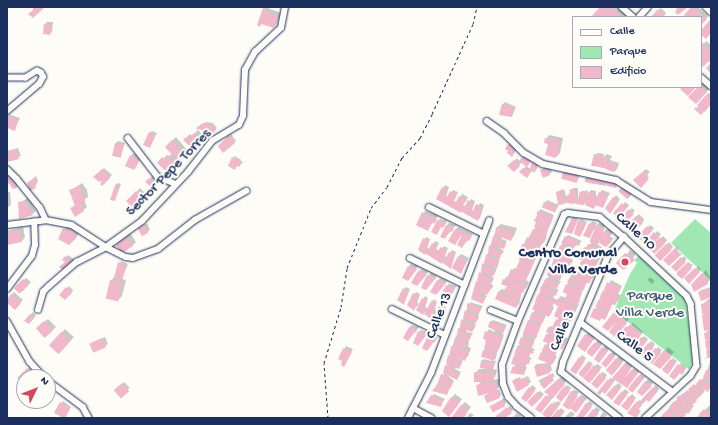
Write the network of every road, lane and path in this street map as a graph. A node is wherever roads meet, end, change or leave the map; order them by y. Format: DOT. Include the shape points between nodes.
graph roads {
  1 [pos="285,7"];
  2 [pos="477,7"];
  3 [pos="622,7"];
  4 [pos="648,7"];
  5 [pos="706,7"];
  6 [pos="711,12"];
  7 [pos="632,16"];
  8 [pos="640,16"];
  9 [pos="7,78"];
  10 [pos="702,78"];
  11 [pos="711,86"];
  12 [pos="7,111"];
  13 [pos="487,120"];
  14 [pos="128,138"];
  15 [pos="7,169"];
  16 [pos="176,184"];
  17 [pos="246,191"];
  18 [pos="429,207"];
  19 [pos="711,210"];
  20 [pos="46,220"];
  21 [pos="489,221"];
  22 [pos="34,222"];
  23 [pos="7,225"];
  24 [pos="484,234"];
  25 [pos="624,237"];
  26 [pos="106,246"];
  27 [pos="410,258"];
  28 [pos="465,285"];
  29 [pos="7,289"];
  30 [pos="392,309"];
  31 [pos="38,310"];
  32 [pos="491,310"];
  33 [pos="7,321"];
  34 [pos="518,321"];
  35 [pos="580,322"];
  36 [pos="445,335"];
  37 [pos="37,369"];
  38 [pos="56,387"];
  39 [pos="673,392"];
  40 [pos="413,408"];
  41 [pos="89,418"];
  42 [pos="328,418"];
  43 [pos="408,418"];
  44 [pos="432,418"];
  45 [pos="531,418"];
  46 [pos="619,418"];
  47 [pos="646,418"];
  1 -- 16 [label="street, Sector Pepe Torres" via="281,28 256,52 245,70 243,116 239,125 212,141"];
  2 -- 42 [label="path" via="473,24 432,114 420,138 402,158 387,187 371,208 347,268 341,307 324,363"];
  3 -- 7 [label="street"];
  4 -- 8 [label="street"];
  5 -- 6 [label="street"];
  9 -- 12 [label="street" via="26,78 38,71 43,77 39,84"];
  10 -- 11 [label="street"];
  13 -- 19 [label="street" via="524,153 543,164 616,180 652,202"];
  14 -- 16 [label="street" via="158,177"];
  15 -- 20 [label="street" via="40,207"];
  16 -- 26 [label="street, Sector Pepe Torres" via="142,221"];
  17 -- 26 [label="street" via="195,220 150,253 133,258 126,257"];
  18 -- 24 [label="street"];
  20 -- 22 [label="street"];
  20 -- 26 [label="street" via="72,225"];
  21 -- 24 [label="street, Calle 13"];
  22 -- 23 [label="street"];
  22 -- 29 [label="street" via="35,245 32,256"];
  24 -- 28 [label="street, Calle 13"];
  25 -- 34 [label="street, Calle 10" via="600,217 568,213 564,215"];
  25 -- 35 [label="street, Calle 3" via="608,256"];
  25 -- 39 [label="street, Calle 10" via="687,296 691,304 697,366 691,376"];
  26 -- 31 [label="street, Sector Pepe Torres" via="77,262 49,286 43,292"];
  27 -- 28 [label="street"];
  28 -- 36 [label="street, Calle 13"];
  30 -- 36 [label="street"];
  32 -- 34 [label="street"];
  33 -- 37 [label="street"];
  34 -- 45 [label="street" via="502,365 503,384 508,397"];
  35 -- 39 [label="street, Calle 5"];
  35 -- 46 [label="street, Calle 3" via="561,372"];
  36 -- 40 [label="street, Calle 13" via="431,373"];
  38 -- 41 [label="street" via="83,407"];
  39 -- 47 [label="street, Calle 10"];
  40 -- 43 [label="street, Calle 13"];
  40 -- 44 [label="street"];
}
